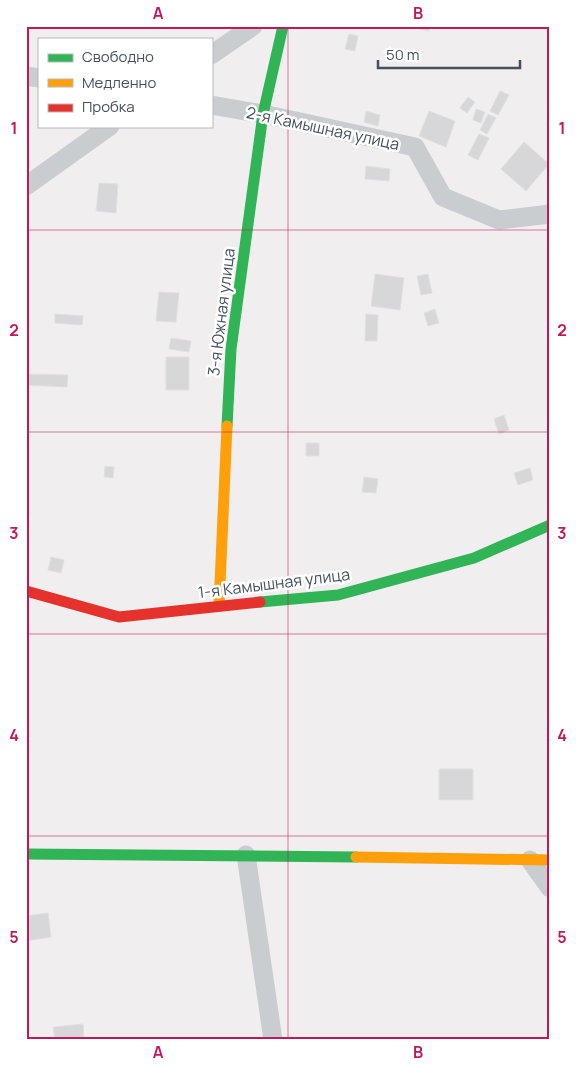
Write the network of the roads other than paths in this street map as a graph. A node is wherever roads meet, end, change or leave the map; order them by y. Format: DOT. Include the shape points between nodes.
graph roads {
  1 [pos="254,26"];
  2 [pos="283,26"];
  3 [pos="212,54"];
  4 [pos="212,105"];
  5 [pos="263,114"];
  6 [pos="107,128"];
  7 [pos="26,186"];
  8 [pos="550,214"];
  9 [pos="550,525"];
  10 [pos="26,591"];
  11 [pos="219,606"];
  12 [pos="26,854"];
  13 [pos="246,855"];
  14 [pos="530,860"];
  15 [pos="550,860"];
  16 [pos="550,888"];
  17 [pos="272,1040"];
  1 -- 3 [label="street"];
  2 -- 5 [label="street, 3-я Южная улица"];
  4 -- 5 [label="street, 2-я Камышная улица"];
  5 -- 8 [label="street, 2-я Камышная улица" via="415,147 443,197 500,220"];
  5 -- 11 [label="street, 3-я Южная улица" via="230,349"];
  6 -- 7 [label="street"];
  9 -- 11 [label="street, 1-я Камышная улица" via="474,558 338,595"];
  10 -- 11 [label="street, 1-я Камышная улица" via="119,617"];
  12 -- 13 [label="street"];
  13 -- 14 [label="street"];
  13 -- 17 [label="street"];
  14 -- 15 [label="street"];
  14 -- 16 [label="street"];
}
